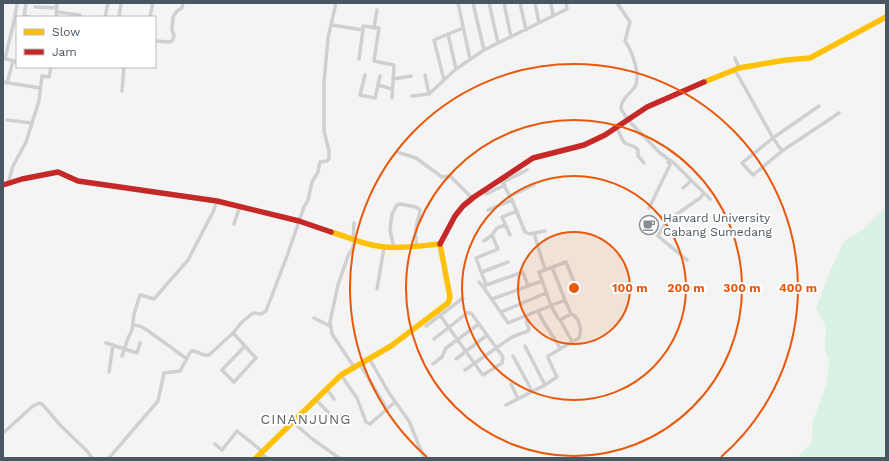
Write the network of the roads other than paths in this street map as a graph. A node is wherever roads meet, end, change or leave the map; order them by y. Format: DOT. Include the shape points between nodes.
graph roads {
  1 [pos="17,3"];
  2 [pos="26,3"];
  3 [pos="57,3"];
  4 [pos="108,3"];
  5 [pos="121,3"];
  6 [pos="148,3"];
  7 [pos="152,3"];
  8 [pos="183,3"];
  9 [pos="336,3"];
  10 [pos="458,3"];
  11 [pos="473,3"];
  12 [pos="489,3"];
  13 [pos="504,3"];
  14 [pos="520,3"];
  15 [pos="535,3"];
  16 [pos="551,3"];
  17 [pos="566,3"];
  18 [pos="617,3"];
  19 [pos="35,7"];
  20 [pos="57,10"];
  21 [pos="377,10"];
  22 [pos="80,15"];
  23 [pos="24,16"];
  24 [pos="56,16"];
  25 [pos="106,16"];
  26 [pos="119,16"];
  27 [pos="150,16"];
  28 [pos="554,16"];
  29 [pos="886,17"];
  30 [pos="539,23"];
  31 [pos="332,25"];
  32 [pos="374,28"];
  33 [pos="464,28"];
  34 [pos="363,30"];
  35 [pos="526,30"];
  36 [pos="448,34"];
  37 [pos="511,36"];
  38 [pos="156,41"];
  39 [pos="498,43"];
  40 [pos="484,50"];
  41 [pos="735,58"];
  42 [pos="4,59"];
  43 [pos="359,59"];
  44 [pos="470,59"];
  45 [pos="15,61"];
  46 [pos="50,68"];
  47 [pos="124,68"];
  48 [pos="456,69"];
  49 [pos="737,69"];
  50 [pos="365,76"];
  51 [pos="380,76"];
  52 [pos="411,76"];
  53 [pos="425,76"];
  54 [pos="393,79"];
  55 [pos="444,80"];
  56 [pos="5,82"];
  57 [pos="378,85"];
  58 [pos="40,88"];
  59 [pos="392,89"];
  60 [pos="122,91"];
  61 [pos="429,94"];
  62 [pos="412,96"];
  63 [pos="392,98"];
  64 [pos="819,106"];
  65 [pos="839,113"];
  66 [pos="8,120"];
  67 [pos="628,120"];
  68 [pos="32,123"];
  69 [pos="617,128"];
  70 [pos="773,138"];
  71 [pos="782,151"];
  72 [pos="396,152"];
  73 [pos="668,160"];
  74 [pos="644,163"];
  75 [pos="527,170"];
  76 [pos="691,181"];
  77 [pos="503,182"];
  78 [pos="5,185"];
  79 [pos="534,185"];
  80 [pos="683,188"];
  81 [pos="704,193"];
  82 [pos="486,194"];
  83 [pos="510,196"];
  84 [pos="472,198"];
  85 [pos="710,199"];
  86 [pos="512,200"];
  87 [pos="217,201"];
  88 [pos="240,206"];
  89 [pos="649,208"];
  90 [pos="488,210"];
  91 [pos="517,211"];
  92 [pos="661,217"];
  93 [pos="299,221"];
  94 [pos="667,221"];
  95 [pos="354,223"];
  96 [pos="234,224"];
  97 [pos="505,225"];
  98 [pos="545,231"];
  99 [pos="534,233"];
  100 [pos="492,235"];
  101 [pos="510,235"];
  102 [pos="354,239"];
  103 [pos="484,241"];
  104 [pos="440,244"];
  105 [pos="416,247"];
  106 [pos="384,248"];
  107 [pos="394,248"];
  108 [pos="687,260"];
  109 [pos="508,262"];
  110 [pos="552,267"];
  111 [pos="545,270"];
  112 [pos="482,272"];
  113 [pos="542,281"];
  114 [pos="479,282"];
  115 [pos="528,286"];
  116 [pos="485,287"];
  117 [pos="576,287"];
  118 [pos="377,289"];
  119 [pos="546,293"];
  120 [pos="463,298"];
  121 [pos="492,299"];
  122 [pos="565,300"];
  123 [pos="552,306"];
  124 [pos="538,311"];
  125 [pos="501,312"];
  126 [pos="438,313"];
  127 [pos="571,314"];
  128 [pos="314,318"];
  129 [pos="558,318"];
  130 [pos="526,320"];
  131 [pos="479,324"];
  132 [pos="508,324"];
  133 [pos="502,325"];
  134 [pos="133,326"];
  135 [pos="330,326"];
  136 [pos="426,326"];
  137 [pos="448,328"];
  138 [pos="233,333"];
  139 [pos="487,335"];
  140 [pos="434,339"];
  141 [pos="457,340"];
  142 [pos="572,341"];
  143 [pos="106,343"];
  144 [pos="140,344"];
  145 [pos="113,345"];
  146 [pos="525,346"];
  147 [pos="244,347"];
  148 [pos="124,348"];
  149 [pos="496,348"];
  150 [pos="560,348"];
  151 [pos="465,351"];
  152 [pos="137,353"];
  153 [pos="142,355"];
  154 [pos="122,356"];
  155 [pos="513,356"];
  156 [pos="369,358"];
  157 [pos="187,359"];
  158 [pos="456,359"];
  159 [pos="474,363"];
  160 [pos="433,364"];
  161 [pos="357,366"];
  162 [pos="465,370"];
  163 [pos="109,372"];
  164 [pos="341,375"];
  165 [pos="511,384"];
  166 [pos="545,385"];
  167 [pos="326,388"];
  168 [pos="532,392"];
  169 [pos="518,398"];
  170 [pos="315,399"];
  171 [pos="334,399"];
  172 [pos="395,402"];
  173 [pos="506,405"];
  174 [pos="385,406"];
  175 [pos="293,422"];
  176 [pos="337,424"];
  177 [pos="3,433"];
  178 [pos="215,444"];
  179 [pos="262,453"];
  180 [pos="92,458"];
  181 [pos="109,458"];
  182 [pos="256,458"];
  183 [pos="267,458"];
  184 [pos="339,458"];
  185 [pos="424,458"];
  1 -- 42 [label="street"];
  2 -- 23 [label="street"];
  3 -- 20 [label="street"];
  4 -- 25 [label="street"];
  5 -- 26 [label="street"];
  6 -- 7 [label="street"];
  7 -- 27 [label="street"];
  8 -- 38 [label="street" via="172,21 173,40"];
  9 -- 31 [label="street"];
  10 -- 33 [label="street"];
  11 -- 40 [label="street"];
  12 -- 39 [label="street"];
  13 -- 37 [label="street"];
  14 -- 35 [label="street"];
  15 -- 30 [label="street"];
  16 -- 28 [label="street"];
  17 -- 28 [label="street" via="567,9"];
  18 -- 67 [label="street" via="630,22 625,41 632,54 637,77 634,88 621,104 621,109"];
  19 -- 20 [label="street"];
  20 -- 22 [label="street"];
  20 -- 24 [label="street"];
  21 -- 32 [label="street"];
  28 -- 30 [label="street"];
  29 -- 49 [label="street" via="810,58"];
  30 -- 35 [label="street"];
  31 -- 34 [label="street"];
  31 -- 93 [label="street" via="327,44 324,83 324,131 329,159 320,162"];
  32 -- 34 [label="street" via="364,26"];
  32 -- 54 [label="street" via="379,28 374,62 394,65"];
  33 -- 36 [label="street"];
  33 -- 44 [label="street"];
  34 -- 43 [label="street"];
  35 -- 37 [label="street"];
  36 -- 48 [label="street"];
  36 -- 55 [label="street" via="434,40"];
  37 -- 39 [label="street"];
  39 -- 40 [label="street"];
  40 -- 44 [label="street"];
  41 -- 49 [label="street"];
  42 -- 45 [label="street"];
  44 -- 48 [label="street"];
  45 -- 56 [label="street"];
  46 -- 58 [label="street" via="49,77 42,76"];
  47 -- 60 [label="street"];
  48 -- 55 [label="street"];
  49 -- 67 [label="street" via="647,107"];
  49 -- 70 [label="street"];
  50 -- 57 [label="street" via="360,94 375,98"];
  51 -- 57 [label="street"];
  52 -- 54 [label="street"];
  53 -- 61 [label="street"];
  54 -- 59 [label="street"];
  55 -- 61 [label="street"];
  56 -- 58 [label="street"];
  57 -- 59 [label="street"];
  58 -- 68 [label="street"];
  59 -- 63 [label="street"];
  61 -- 62 [label="street"];
  64 -- 70 [label="street"];
  65 -- 71 [label="street"];
  66 -- 68 [label="street"];
  67 -- 69 [label="street"];
  67 -- 73 [label="street"];
  68 -- 78 [label="street" via="26,142"];
  69 -- 74 [label="street" via="623,141 638,150 638,156"];
  69 -- 77 [label="street" via="584,146 533,158"];
  70 -- 71 [label="street"];
  70 -- 71 [label="street" via="742,162 753,175"];
  72 -- 84 [label="street" via="416,158 442,177 450,176"];
  73 -- 76 [label="street"];
  73 -- 89 [label="street" via="670,165"];
  75 -- 77 [label="street"];
  76 -- 80 [label="street"];
  76 -- 81 [label="street"];
  77 -- 82 [label="street"];
  77 -- 83 [label="street"];
  77 -- 84 [label="street"];
  78 -- 87 [label="street" via="58,172 78,181"];
  79 -- 83 [label="street"];
  81 -- 85 [label="street"];
  81 -- 94 [label="street"];
  83 -- 86 [label="street"];
  84 -- 104 [label="street" via="459,210"];
  86 -- 90 [label="street"];
  86 -- 91 [label="street"];
  87 -- 88 [label="street"];
  87 -- 134 [label="street" via="188,260 154,299 140,295"];
  88 -- 93 [label="street"];
  88 -- 96 [label="street"];
  91 -- 97 [label="street" via="502,217"];
  91 -- 99 [label="street" via="525,232"];
  92 -- 94 [label="street"];
  93 -- 102 [label="street"];
  93 -- 138 [label="street" via="266,311 261,314 253,313"];
  94 -- 108 [label="street" via="658,236"];
  95 -- 102 [label="street"];
  97 -- 100 [label="street" via="497,228"];
  97 -- 101 [label="street"];
  98 -- 99 [label="street"];
  99 -- 111 [label="street"];
  100 -- 103 [label="street"];
  100 -- 112 [label="street" via="498,249 476,258"];
  102 -- 106 [label="street"];
  102 -- 135 [label="street" via="338,285"];
  104 -- 105 [label="street"];
  104 -- 126 [label="street" via="450,296 448,303"];
  105 -- 107 [label="street"];
  105 -- 107 [label="street" via="415,234 420,210 400,204 392,214 390,230"];
  106 -- 107 [label="street"];
  106 -- 118 [label="street"];
  109 -- 112 [label="street"];
  110 -- 111 [label="street"];
  110 -- 117 [label="street" via="566,262"];
  110 -- 122 [label="street"];
  111 -- 113 [label="street" via="539,272"];
  112 -- 116 [label="street"];
  113 -- 115 [label="street"];
  113 -- 119 [label="street"];
  114 -- 116 [label="street"];
  115 -- 116 [label="street" via="522,272"];
  115 -- 121 [label="street"];
  116 -- 121 [label="street"];
  119 -- 123 [label="street"];
  119 -- 125 [label="street"];
  120 -- 126 [label="street"];
  121 -- 125 [label="street"];
  122 -- 123 [label="street"];
  122 -- 127 [label="street"];
  123 -- 124 [label="street"];
  123 -- 129 [label="street"];
  124 -- 132 [label="street"];
  124 -- 150 [label="street"];
  125 -- 132 [label="street"];
  126 -- 136 [label="street"];
  126 -- 137 [label="street"];
  126 -- 156 [label="street"];
  127 -- 142 [label="street" via="578,321 581,333 579,338"];
  127 -- 142 [label="street" via="560,320"];
  128 -- 135 [label="street"];
  130 -- 149 [label="street" via="528,332 516,335"];
  131 -- 137 [label="street" via="469,312"];
  131 -- 139 [label="street"];
  131 -- 141 [label="street"];
  132 -- 133 [label="street"];
  134 -- 148 [label="street"];
  134 -- 157 [label="street" via="147,330"];
  135 -- 161 [label="street" via="332,334"];
  137 -- 140 [label="street"];
  137 -- 141 [label="street"];
  138 -- 147 [label="street"];
  138 -- 157 [label="street" via="209,355 191,351"];
  139 -- 149 [label="street"];
  139 -- 151 [label="street"];
  141 -- 151 [label="street"];
  141 -- 160 [label="street" via="446,348 442,357"];
  142 -- 150 [label="street"];
  143 -- 145 [label="street"];
  144 -- 152 [label="street"];
  145 -- 148 [label="street"];
  145 -- 163 [label="street"];
  146 -- 166 [label="street"];
  147 -- 147 [label="street" via="222,370 234,382 256,358"];
  148 -- 152 [label="street"];
  148 -- 154 [label="street"];
  149 -- 159 [label="street"];
  149 -- 159 [label="street" via="503,360 485,375"];
  150 -- 166 [label="street" via="548,356 557,377"];
  151 -- 158 [label="street"];
  151 -- 159 [label="street"];
  152 -- 153 [label="street"];
  155 -- 168 [label="street"];
  156 -- 161 [label="street"];
  156 -- 172 [label="street"];
  157 -- 181 [label="street" via="180,371 164,373 158,401"];
  159 -- 162 [label="street"];
  161 -- 164 [label="street"];
  161 -- 174 [label="street"];
  164 -- 167 [label="street"];
  164 -- 172 [label="street" via="357,398 367,423 370,424"];
  165 -- 169 [label="street"];
  166 -- 168 [label="street"];
  167 -- 170 [label="street"];
  167 -- 171 [label="street"];
  168 -- 169 [label="street"];
  169 -- 173 [label="street"];
  170 -- 175 [label="street"];
  170 -- 176 [label="street"];
  172 -- 185 [label="street" via="409,421"];
  175 -- 179 [label="street"];
  175 -- 184 [label="street"];
  177 -- 180 [label="street" via="33,406 40,403"];
  178 -- 179 [label="street" via="222,450 236,431"];
  179 -- 182 [label="street"];
  179 -- 183 [label="street"];
}
